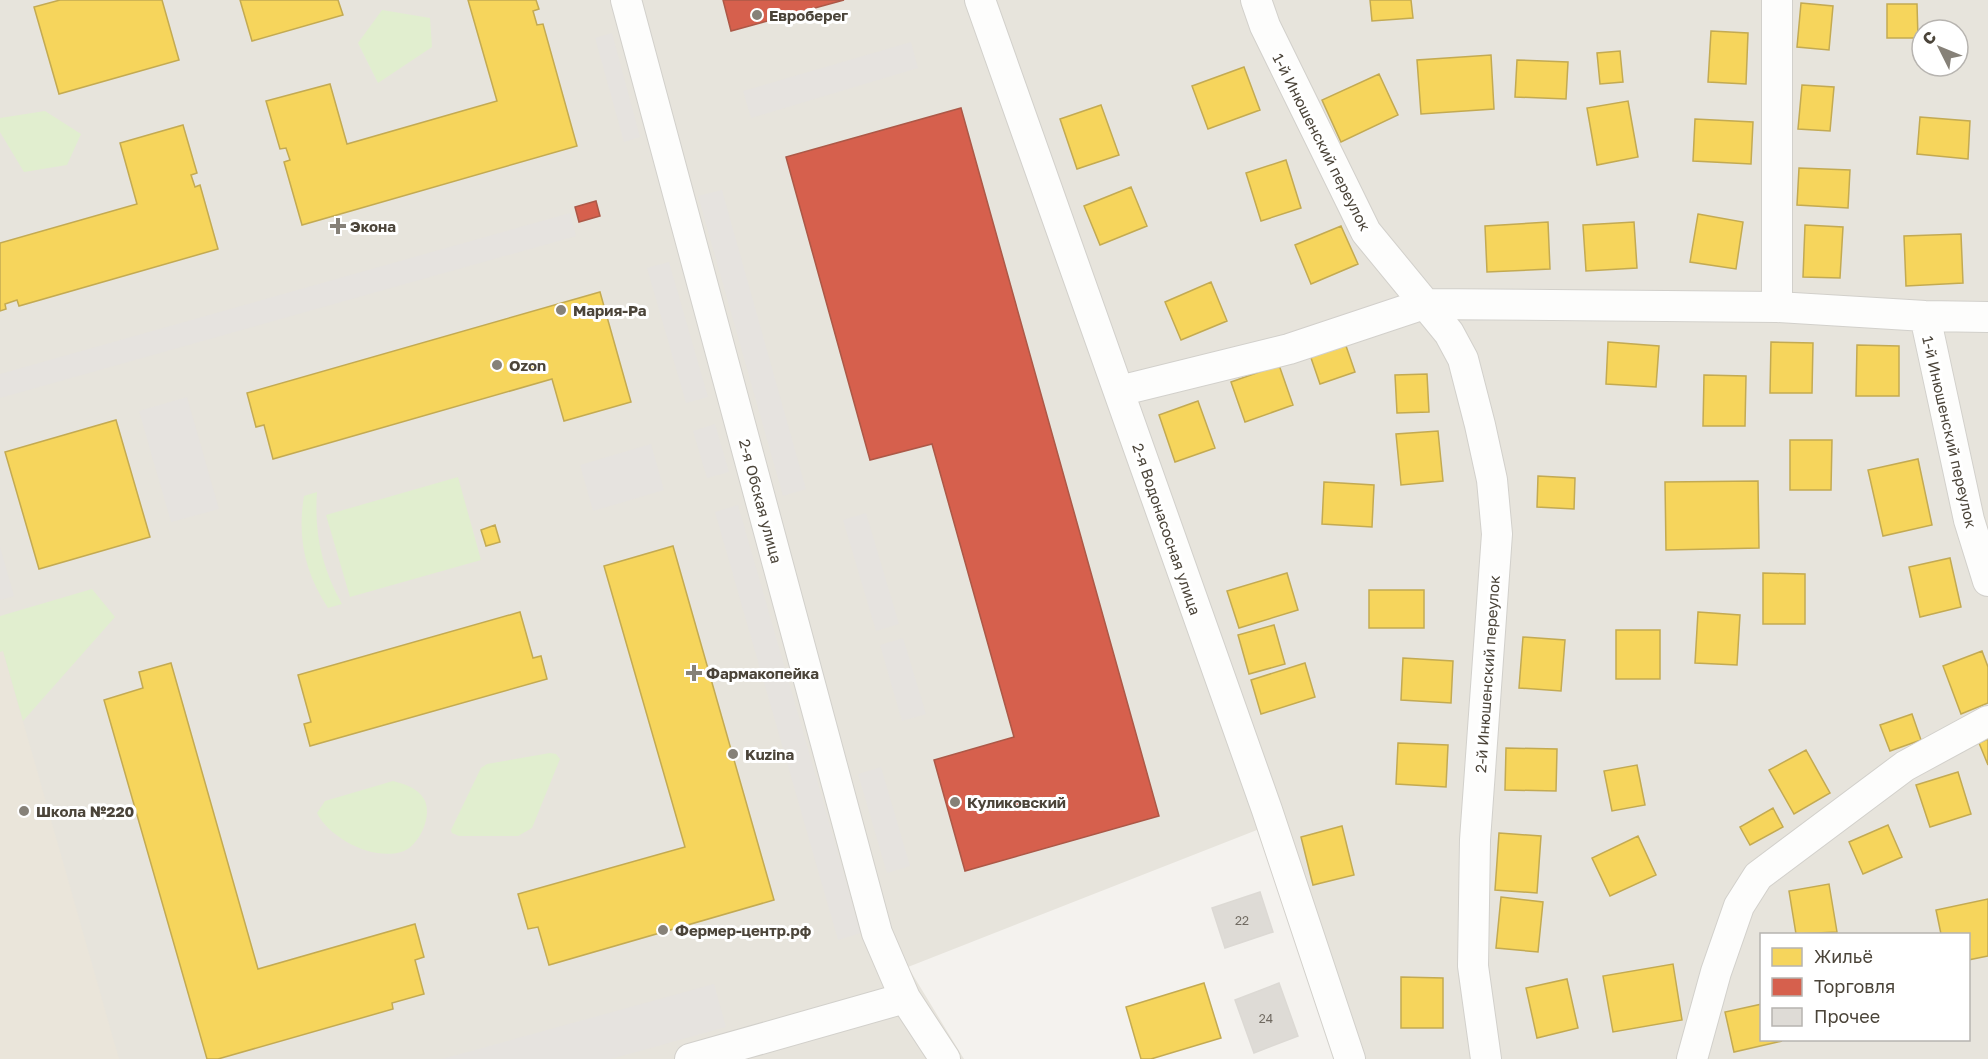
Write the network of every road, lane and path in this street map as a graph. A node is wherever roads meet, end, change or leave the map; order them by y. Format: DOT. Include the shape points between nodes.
graph roads {
  1 [pos="626,0"];
  2 [pos="980,0"];
  3 [pos="1256,0"];
  4 [pos="1777,0"];
  5 [pos="1424,304"];
  6 [pos="1776,308"];
  7 [pos="1925,316"];
  8 [pos="1988,317"];
  9 [pos="1119,391"];
  10 [pos="1988,581"];
  11 [pos="1988,721"];
  12 [pos="905,998"];
  13 [pos="690,1059"];
  14 [pos="945,1059"];
  15 [pos="1350,1059"];
  16 [pos="1486,1059"];
  17 [pos="1692,1059"];
  1 -- 12 [label="street, 2-я Обская улица" via="876,933"];
  2 -- 9 [label="street, 2-я Водонасосная улица"];
  3 -- 5 [label="street, 1-й Инюшенский переулок" via="1264,26 1366,232"];
  4 -- 6 [label="street"];
  5 -- 6 [label="street"];
  5 -- 9 [label="street" via="1289,349"];
  5 -- 16 [label="street, 2-й Инюшенский переулок" via="1449,333 1463,359 1492,480 1497,534 1474,840 1473,966"];
  6 -- 7 [label="street"];
  7 -- 8 [label="street"];
  7 -- 10 [label="street, 1-й Инюшенский переулок" via="1969,520"];
  9 -- 15 [label="street, 2-я Водонасосная улица"];
  11 -- 17 [label="street" via="1905,766 1758,876 1739,906"];
  12 -- 13 [label="street"];
  12 -- 14 [label="street, 2-я Обская улица"];
}
